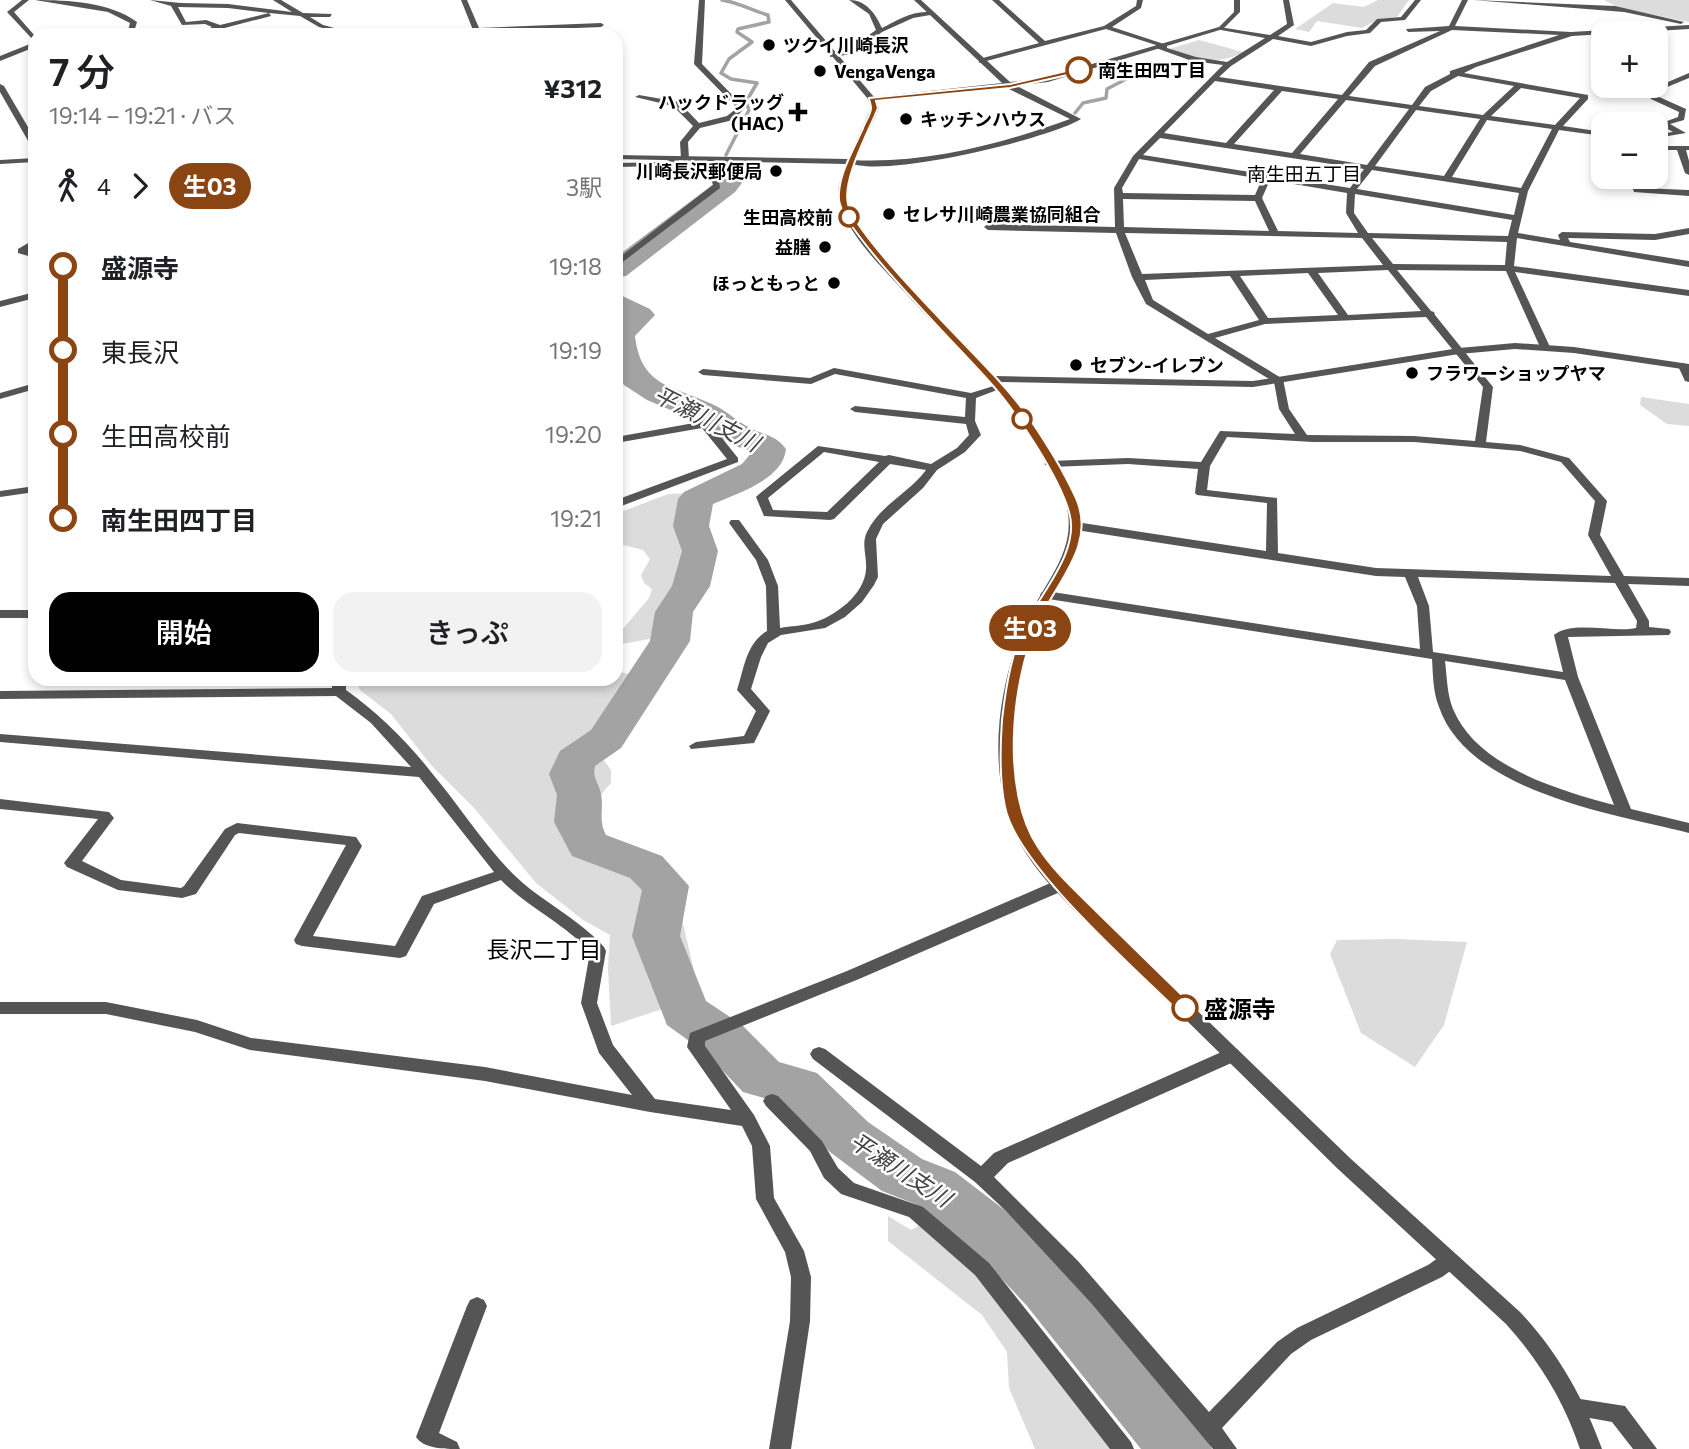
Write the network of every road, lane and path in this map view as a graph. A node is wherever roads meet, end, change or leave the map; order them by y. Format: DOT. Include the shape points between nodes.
graph roads {
  1 [pos="26,0"];
  2 [pos="38,0"];
  3 [pos="153,0"];
  4 [pos="276,0"];
  5 [pos="464,0"];
  6 [pos="702,0"];
  7 [pos="788,0"];
  8 [pos="852,0"];
  9 [pos="917,0"];
  10 [pos="995,0"];
  11 [pos="1140,0"];
  12 [pos="1237,0"];
  13 [pos="1286,0"];
  14 [pos="1418,0"];
  15 [pos="1465,0"];
  16 [pos="1476,0"];
  17 [pos="1599,0"];
  18 [pos="174,5"];
  19 [pos="1624,10"];
  20 [pos="277,13"];
  21 [pos="330,15"];
  22 [pos="933,15"];
  23 [pos="304,16"];
  24 [pos="600,25"];
  25 [pos="1689,25"];
  26 [pos="218,27"];
  27 [pos="1106,27"];
  28 [pos="132,28"];
  29 [pos="215,28"];
  30 [pos="329,28"];
  31 [pos="476,28"];
  32 [pos="554,28"];
  33 [pos="1221,28"];
  34 [pos="1451,28"];
  35 [pos="1408,30"];
  36 [pos="880,31"];
  37 [pos="28,34"];
  38 [pos="1571,34"];
  39 [pos="1274,37"];
  40 [pos="1044,44"];
  41 [pos="28,45"];
  42 [pos="1161,47"];
  43 [pos="833,55"];
  44 [pos="0,59"];
  45 [pos="982,61"];
  46 [pos="1228,64"];
  47 [pos="1453,73"];
  48 [pos="1689,75"];
  49 [pos="1214,79"];
  50 [pos="1675,80"];
  51 [pos="1520,85"];
  52 [pos="0,86"];
  53 [pos="1010,86"];
  54 [pos="1689,86"];
  55 [pos="1280,88"];
  56 [pos="639,97"];
  57 [pos="1345,98"];
  58 [pos="872,99"];
  59 [pos="1412,107"];
  60 [pos="1484,118"];
  61 [pos="1668,122"];
  62 [pos="697,125"];
  63 [pos="1668,126"];
  64 [pos="1556,129"];
  65 [pos="1591,133"];
  66 [pos="28,134"];
  67 [pos="1158,135"];
  68 [pos="1668,135"];
  69 [pos="1228,146"];
  70 [pos="1685,148"];
  71 [pos="1137,156"];
  72 [pos="1294,156"];
  73 [pos="623,157"];
  74 [pos="681,159"];
  75 [pos="699,159"];
  76 [pos="28,160"];
  77 [pos="0,162"];
  78 [pos="852,162"];
  79 [pos="623,165"];
  80 [pos="1368,167"];
  81 [pos="1689,173"];
  82 [pos="1267,177"];
  83 [pos="1447,179"];
  84 [pos="1637,189"];
  85 [pos="1524,191"];
  86 [pos="1351,192"];
  87 [pos="1689,193"];
  88 [pos="1118,196"];
  89 [pos="1258,198"];
  90 [pos="1517,218"];
  91 [pos="988,227"];
  92 [pos="1120,231"];
  93 [pos="1689,231"];
  94 [pos="1275,234"];
  95 [pos="1365,236"];
  96 [pos="1513,237"];
  97 [pos="1567,245"];
  98 [pos="623,259"];
  99 [pos="1689,264"];
  100 [pos="1392,267"];
  101 [pos="1509,268"];
  102 [pos="1311,270"];
  103 [pos="1233,273"];
  104 [pos="1137,277"];
  105 [pos="1689,293"];
  106 [pos="28,297"];
  107 [pos="0,304"];
  108 [pos="1431,314"];
  109 [pos="1345,318"];
  110 [pos="1265,321"];
  111 [pos="1208,337"];
  112 [pos="1545,347"];
  113 [pos="1459,351"];
  114 [pos="1686,367"];
  115 [pos="703,372"];
  116 [pos="1689,379"];
  117 [pos="1279,381"];
  118 [pos="995,383"];
  119 [pos="28,388"];
  120 [pos="0,396"];
  121 [pos="971,396"];
  122 [pos="855,409"];
  123 [pos="970,421"];
  124 [pos="1303,438"];
  125 [pos="623,439"];
  126 [pos="1480,444"];
  127 [pos="889,458"];
  128 [pos="1050,464"];
  129 [pos="1204,466"];
  130 [pos="933,468"];
  131 [pos="28,490"];
  132 [pos="0,494"];
  133 [pos="623,501"];
  134 [pos="735,523"];
  135 [pos="1076,526"];
  136 [pos="1272,556"];
  137 [pos="1410,573"];
  138 [pos="1618,579"];
  139 [pos="1689,582"];
  140 [pos="1046,595"];
  141 [pos="0,614"];
  142 [pos="28,614"];
  143 [pos="1643,630"];
  144 [pos="774,632"];
  145 [pos="1664,632"];
  146 [pos="1432,655"];
  147 [pos="1571,677"];
  148 [pos="305,686"];
  149 [pos="340,686"];
  150 [pos="0,695"];
  151 [pos="0,738"];
  152 [pos="696,746"];
  153 [pos="425,773"];
  154 [pos="0,804"];
  155 [pos="1624,810"];
  156 [pos="1689,828"];
  157 [pos="504,874"];
  158 [pos="1061,885"];
  159 [pos="0,1007"];
  160 [pos="819,1054"];
  161 [pos="1233,1055"];
  162 [pos="772,1101"];
  163 [pos="650,1105"];
  164 [pos="748,1120"];
  165 [pos="982,1177"];
  166 [pos="1449,1261"];
  167 [pos="477,1306"];
  168 [pos="1574,1408"];
  169 [pos="1209,1427"];
  170 [pos="449,1449"];
  171 [pos="780,1449"];
  172 [pos="1123,1449"];
  173 [pos="1226,1449"];
  174 [pos="1591,1449"];
  175 [pos="1646,1449"];
  1 -- 37 [label="street" via="10,12"];
  2 -- 28 [label="street" via="122,14 134,22"];
  3 -- 18 [label="street"];
  4 -- 23 [label="street"];
  5 -- 31 [label="street"];
  6 -- 62 [label="street" via="698,64 741,108 730,118"];
  7 -- 43 [label="street"];
  8 -- 36 [label="street" via="872,13"];
  9 -- 22 [label="street"];
  10 -- 40 [label="street"];
  11 -- 27 [label="street" via="1139,7"];
  12 -- 33 [label="street" via="1237,12"];
  13 -- 39 [label="street" via="1291,25"];
  14 -- 39 [label="street" via="1403,19 1379,20 1368,32 1311,44"];
  15 -- 34 [label="street"];
  16 -- 19 [label="street"];
  17 -- 19 [label="street"];
  18 -- 20 [label="street"];
  18 -- 26 [label="street" via="184,24 206,22"];
  19 -- 25 [label="street"];
  20 -- 23 [label="street"];
  20 -- 26 [label="street"];
  21 -- 23 [label="street"];
  22 -- 36 [label="street" via="912,16"];
  22 -- 45 [label="street"];
  23 -- 30 [label="street"];
  24 -- 32 [label="street"];
  25 -- 38 [label="street"];
  26 -- 29 [label="street"];
  27 -- 40 [label="street"];
  27 -- 42 [label="street"];
  33 -- 39 [label="street"];
  33 -- 42 [label="street"];
  34 -- 35 [label="street"];
  34 -- 38 [label="street"];
  34 -- 57 [label="street" via="1372,64"];
  36 -- 43 [label="street" via="850,52"];
  38 -- 47 [label="street"];
  39 -- 46 [label="street"];
  40 -- 45 [label="street"];
  41 -- 44 [label="street"];
  42 -- 46 [label="street" via="1195,60"];
  42 -- 53 [label="street"];
  43 -- 58 [label="street"];
  45 -- 53 [label="street"];
  46 -- 49 [label="street"];
  47 -- 51 [label="street"];
  47 -- 59 [label="street" via="1428,89"];
  48 -- 50 [label="street"];
  49 -- 55 [label="street"];
  49 -- 67 [label="street"];
  50 -- 54 [label="street"];
  50 -- 61 [label="street" via="1650,94 1683,111 1681,117"];
  51 -- 60 [label="street"];
  51 -- 64 [label="street" via="1585,97"];
  52 -- 66 [label="street"];
  53 -- 58 [label="street"];
  53 -- 78 [label="street" via="1077,119 1021,138 918,160 884,165"];
  55 -- 57 [label="street"];
  55 -- 69 [label="street"];
  56 -- 62 [label="street" via="676,104"];
  57 -- 59 [label="street"];
  57 -- 72 [label="street"];
  58 -- 78 [label="street" via="871,122"];
  59 -- 60 [label="street"];
  59 -- 80 [label="street"];
  60 -- 64 [label="street"];
  60 -- 83 [label="street"];
  62 -- 74 [label="street" via="684,142"];
  63 -- 68 [label="street" via="1682,133"];
  64 -- 65 [label="street"];
  64 -- 85 [label="street"];
  67 -- 69 [label="street"];
  67 -- 71 [label="street"];
  69 -- 72 [label="street"];
  70 -- 81 [label="street"];
  71 -- 82 [label="street"];
  71 -- 88 [label="street"];
  72 -- 80 [label="street"];
  73 -- 74 [label="street"];
  74 -- 75 [label="street"];
  74 -- 79 [label="street"];
  75 -- 78 [label="street"];
  75 -- 98 [label="street" via="714,174 717,186"];
  76 -- 77 [label="street"];
  78 -- 118 [label="street" via="843,190 848,215 900,280"];
  80 -- 83 [label="street"];
  80 -- 86 [label="street"];
  82 -- 86 [label="street"];
  82 -- 89 [label="street"];
  83 -- 85 [label="street"];
  84 -- 87 [label="street"];
  85 -- 90 [label="street"];
  86 -- 90 [label="street"];
  86 -- 95 [label="street" via="1350,213"];
  88 -- 89 [label="street"];
  88 -- 92 [label="street"];
  89 -- 94 [label="street"];
  90 -- 96 [label="street"];
  91 -- 92 [label="street"];
  92 -- 94 [label="street"];
  92 -- 104 [label="street"];
  93 -- 97 [label="street" via="1655,237 1562,235"];
  94 -- 95 [label="street"];
  95 -- 96 [label="street"];
  95 -- 100 [label="street"];
  96 -- 97 [label="street"];
  96 -- 101 [label="street"];
  97 -- 99 [label="street"];
  100 -- 101 [label="street"];
  100 -- 102 [label="street"];
  100 -- 108 [label="street"];
  101 -- 105 [label="street"];
  101 -- 112 [label="street"];
  102 -- 103 [label="street"];
  102 -- 109 [label="street"];
  103 -- 104 [label="street"];
  103 -- 110 [label="street"];
  104 -- 111 [label="street" via="1149,303"];
  106 -- 107 [label="street"];
  108 -- 109 [label="street"];
  108 -- 113 [label="street"];
  109 -- 110 [label="street"];
  110 -- 111 [label="street"];
  111 -- 117 [label="street"];
  112 -- 113 [label="street"];
  112 -- 114 [label="street"];
  113 -- 117 [label="street"];
  113 -- 126 [label="street" via="1488,387"];
  114 -- 116 [label="street"];
  115 -- 121 [label="street" via="811,381 834,370"];
  117 -- 118 [label="street"];
  117 -- 124 [label="street" via="1284,409"];
  118 -- 121 [label="street"];
  118 -- 128 [label="street"];
  119 -- 120 [label="street"];
  121 -- 123 [label="street"];
  122 -- 123 [label="street"];
  123 -- 130 [label="street" via="975,435"];
  124 -- 126 [label="street"];
  124 -- 129 [label="street" via="1224,433"];
  125 -- 133 [label="street" via="705,424 734,460"];
  126 -- 138 [label="street" via="1537,452 1569,464 1601,501 1594,535"];
  127 -- 127 [label="street" via="822,448 762,497 768,513 830,516"];
  127 -- 130 [label="street"];
  128 -- 129 [label="street" via="1128,461"];
  128 -- 135 [label="street" via="1069,497"];
  129 -- 136 [label="street" via="1201,493 1273,500"];
  130 -- 144 [label="street" via="924,483 887,509 871,536 873,576 863,594 835,619 815,627"];
  131 -- 132 [label="street"];
  134 -- 144 [label="street" via="762,560 772,586"];
  135 -- 136 [label="street"];
  135 -- 140 [label="street" via="1073,549"];
  136 -- 137 [label="street"];
  137 -- 138 [label="street"];
  137 -- 146 [label="street" via="1423,606"];
  138 -- 139 [label="street"];
  138 -- 143 [label="street" via="1643,621"];
  140 -- 146 [label="street"];
  140 -- 158 [label="street" via="1012,684 1008,780 1014,818 1031,849"];
  141 -- 142 [label="street"];
  143 -- 145 [label="street"];
  143 -- 147 [label="street" via="1562,635"];
  144 -- 152 [label="street" via="761,641 744,690 763,711 749,740"];
  146 -- 147 [label="street"];
  146 -- 155 [label="street" via="1446,709 1455,726 1482,754 1542,788"];
  147 -- 155 [label="street"];
  148 -- 150 [label="street"];
  149 -- 153 [label="street"];
  151 -- 153 [label="street"];
  153 -- 157 [label="street"];
  154 -- 157 [label="street" via="104,816 107,818 72,863 118,885 182,893 190,890 237,828 351,841 354,846 302,940 400,952 428,900"];
  155 -- 156 [label="street"];
  157 -- 163 [label="street" via="532,901 586,936 598,951 589,1003 605,1048"];
  158 -- 161 [label="street"];
  158 -- 164 [label="street" via="695,1038 696,1047"];
  159 -- 163 [label="street" via="106,1008 197,1026 250,1044 485,1074"];
  160 -- 165 [label="street"];
  161 -- 165 [label="street" via="1001,1158"];
  161 -- 166 [label="street"];
  162 -- 172 [label="street" via="816,1146 831,1173 848,1189 915,1212 982,1269"];
  163 -- 164 [label="street"];
  164 -- 171 [label="street" via="761,1146 765,1199 794,1251 801,1278 800,1321"];
  165 -- 169 [label="street" via="1044,1234"];
  166 -- 168 [label="street" via="1528,1333"];
  166 -- 169 [label="street" via="1304,1334 1284,1348"];
  167 -- 170 [label="street" via="427,1437"];
  168 -- 174 [label="street"];
  168 -- 175 [label="street" via="1618,1413"];
  169 -- 173 [label="street"];
}
